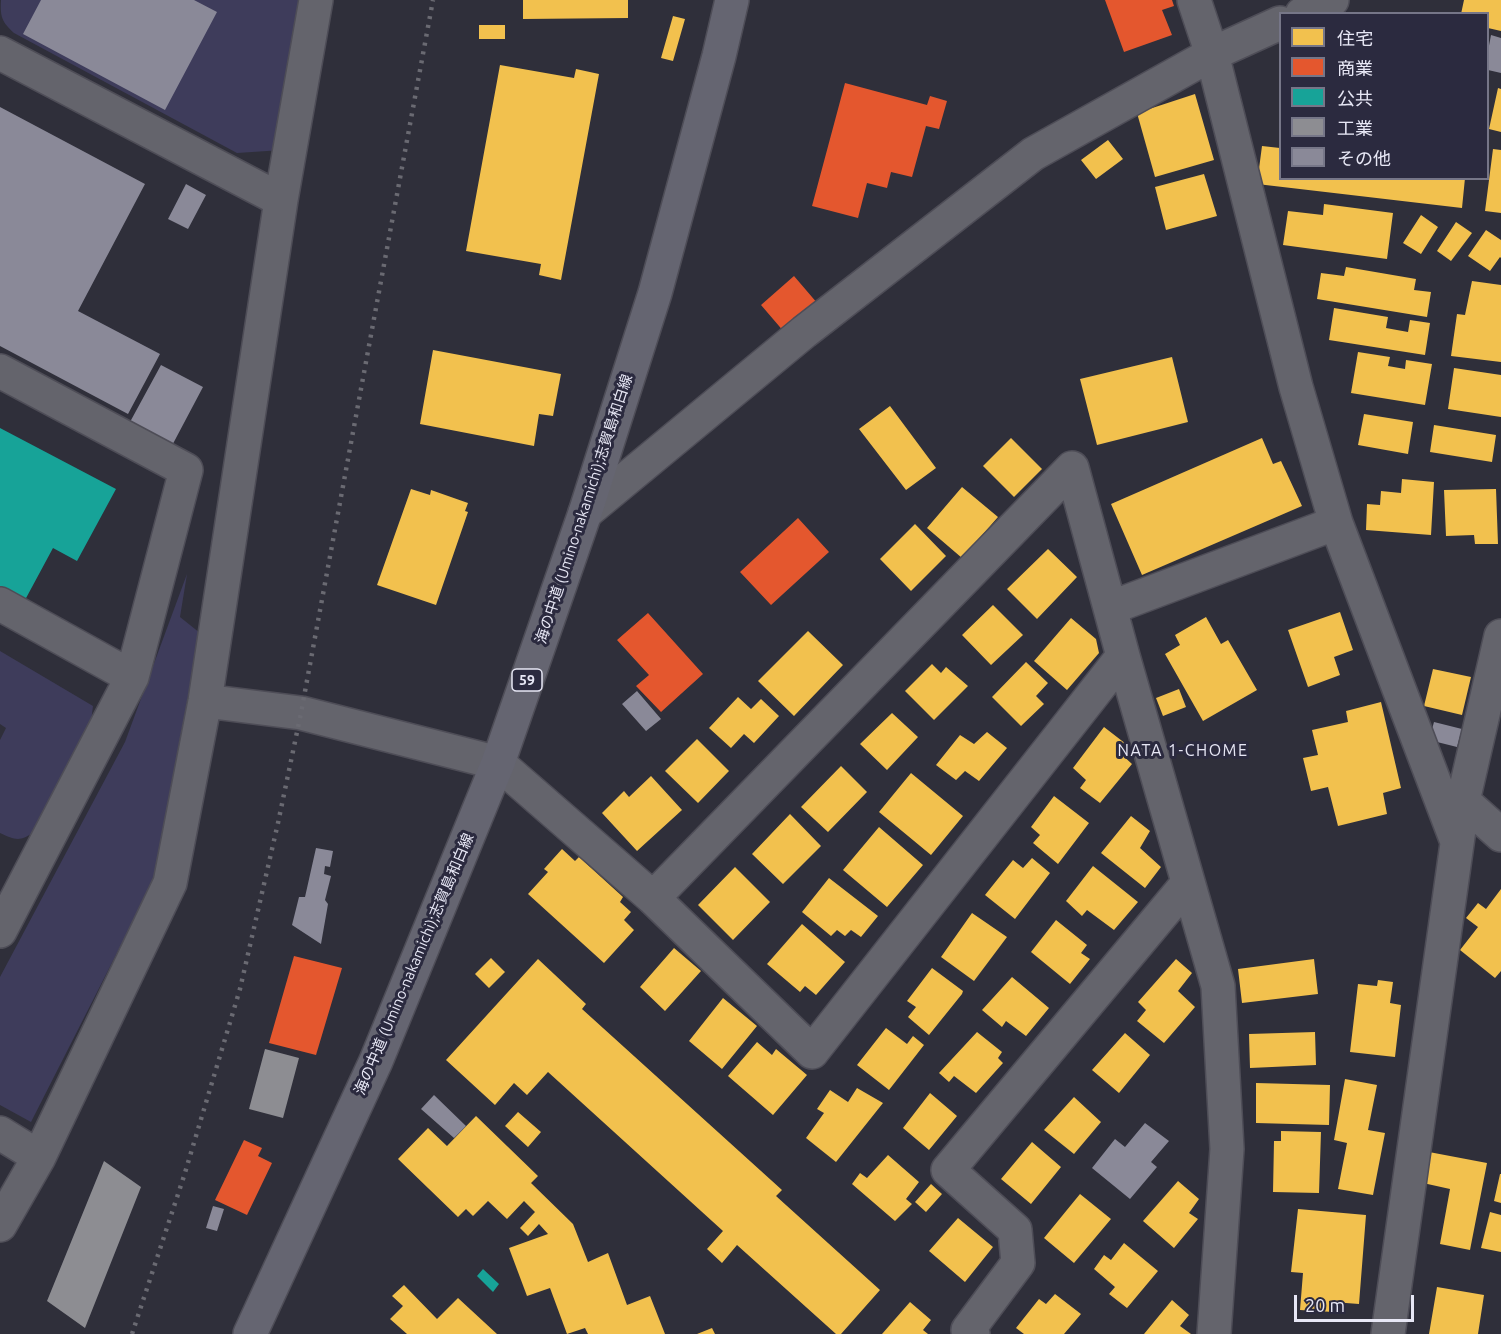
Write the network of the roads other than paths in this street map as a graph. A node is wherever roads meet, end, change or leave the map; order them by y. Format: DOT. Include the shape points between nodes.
graph roads {
  1 [pos="316,0"];
  2 [pos="732,0"];
  3 [pos="1194,0"];
  4 [pos="1332,0"];
  5 [pos="1306,12"];
  6 [pos="1279,24"];
  7 [pos="0,53"];
  8 [pos="1212,54"];
  9 [pos="281,200"];
  10 [pos="0,371"];
  11 [pos="585,513"];
  12 [pos="1336,523"];
  13 [pos="0,604"];
  14 [pos="1110,608"];
  15 [pos="1501,636"];
  16 [pos="1123,656"];
  17 [pos="132,677"];
  18 [pos="205,701"];
  19 [pos="498,763"];
  20 [pos="1463,801"];
  21 [pos="1501,835"];
  22 [pos="1457,842"];
  23 [pos="1188,883"];
  24 [pos="653,898"];
  25 [pos="0,931"];
  26 [pos="0,1133"];
  27 [pos="39,1158"];
  28 [pos="0,1225"];
  29 [pos="250,1334"];
  30 [pos="973,1334"];
  31 [pos="1214,1334"];
  32 [pos="1388,1334"];
  1 -- 9 [label="street"];
  2 -- 11 [label="main road, 海の中道 (Umino-nakamichi);志賀島和白線 / 59" via="655,292"];
  3 -- 8 [label="street"];
  4 -- 5 [label="street"];
  6 -- 8 [label="street"];
  7 -- 9 [label="street"];
  8 -- 11 [label="street" via="1033,154 804,332"];
  8 -- 12 [label="street" via="1296,387"];
  9 -- 18 [label="street"];
  10 -- 17 [label="street" via="186,470"];
  11 -- 19 [label="main road, 海の中道 (Umino-nakamichi);志賀島和白線 / 59"];
  12 -- 14 [label="street"];
  12 -- 22 [label="street"];
  13 -- 17 [label="street"];
  14 -- 16 [label="street"];
  14 -- 24 [label="street" via="1072,468"];
  15 -- 20 [label="street"];
  16 -- 23 [label="street"];
  16 -- 24 [label="street" via="812,1052"];
  17 -- 25 [label="street"];
  18 -- 19 [label="street" via="301,713"];
  18 -- 27 [label="street" via="170,883"];
  19 -- 24 [label="street"];
  19 -- 29 [label="main road, 海の中道 (Umino-nakamichi);志賀島和白線 / 59" via="376,1061"];
  20 -- 21 [label="street"];
  20 -- 22 [label="street"];
  22 -- 32 [label="street"];
  23 -- 30 [label="street" via="948,1170 1015,1230 1018,1263 968,1330"];
  23 -- 31 [label="street" via="1218,986 1227,1137"];
  26 -- 27 [label="street"];
  27 -- 28 [label="street"];
}
